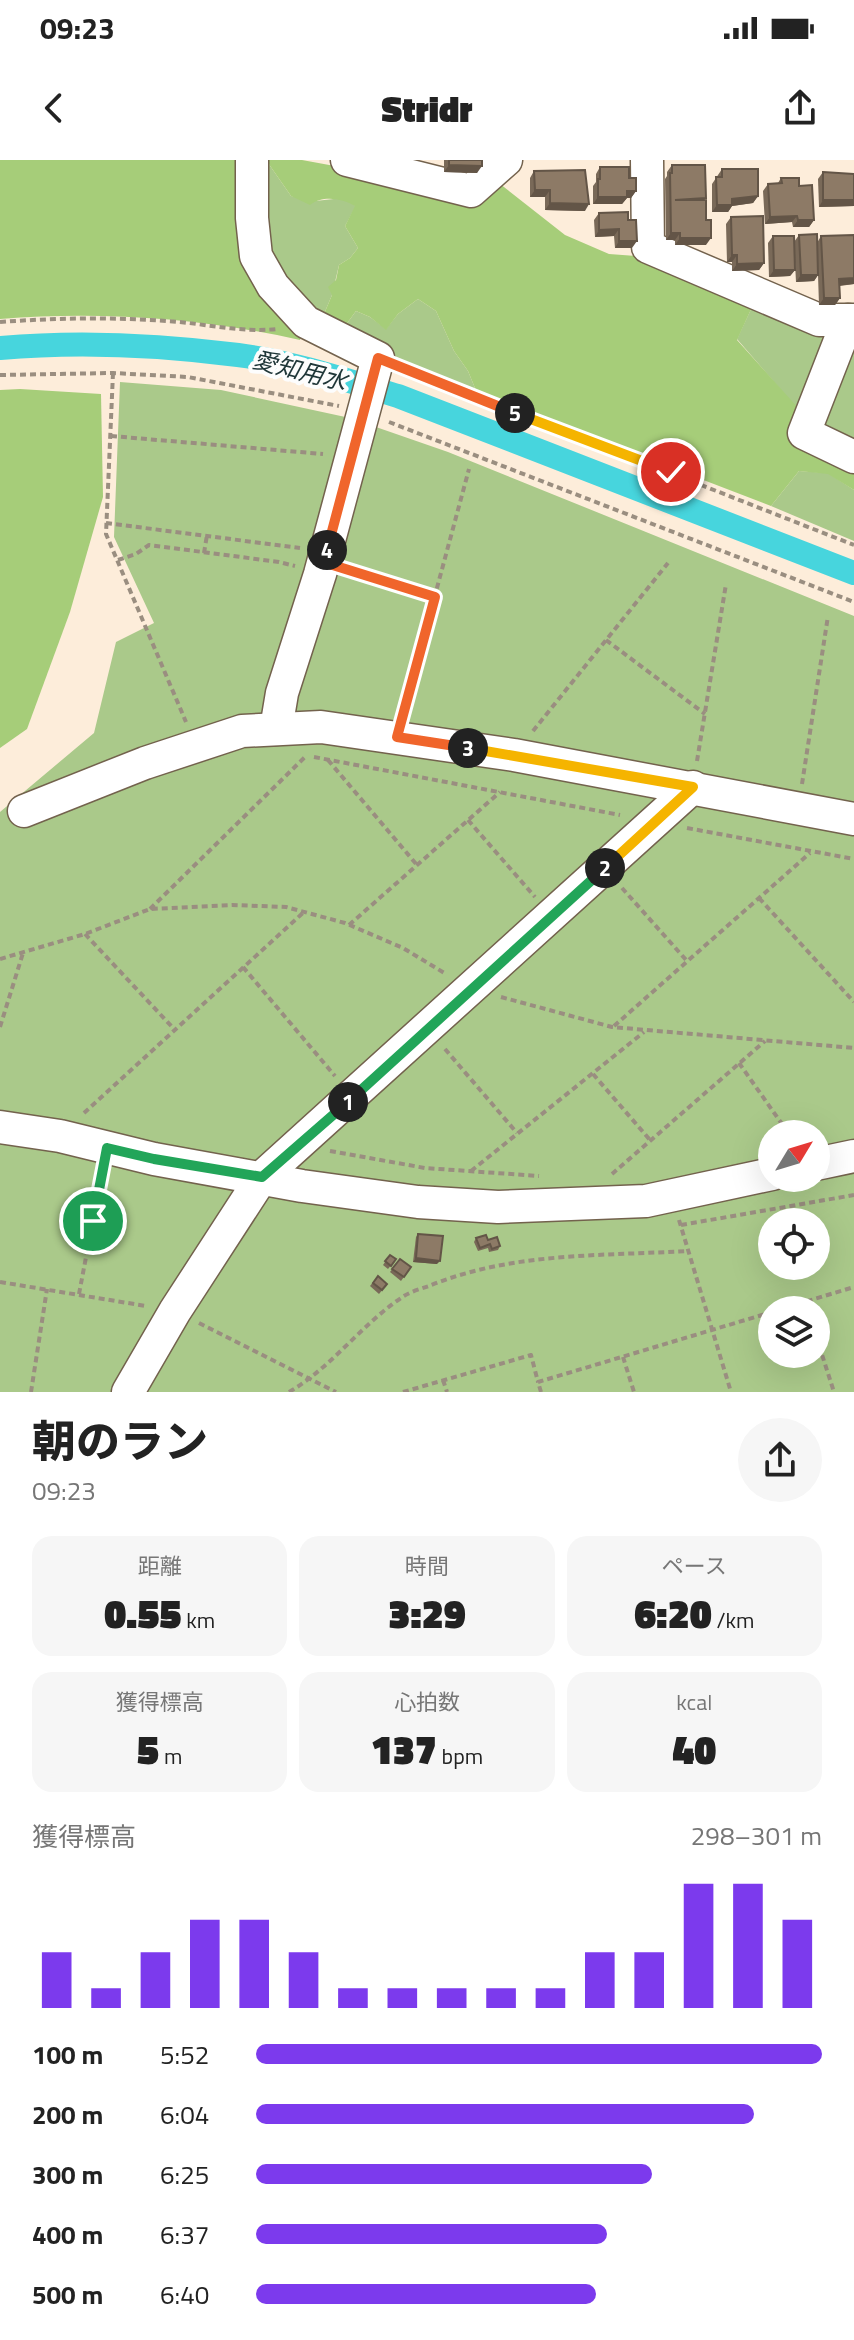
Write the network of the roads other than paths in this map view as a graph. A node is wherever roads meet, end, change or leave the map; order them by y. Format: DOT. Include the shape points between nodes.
graph roads {
  1 [pos="252,160"];
  2 [pos="347,160"];
  3 [pos="506,160"];
  4 [pos="647,160"];
  5 [pos="851,320"];
  6 [pos="854,457"];
  7 [pos="276,729"];
  8 [pos="693,787"];
  9 [pos="24,811"];
  10 [pos="854,819"];
  11 [pos="0,1127"];
  12 [pos="854,1156"];
  13 [pos="830,1161"];
  14 [pos="262,1177"];
  15 [pos="758,1179"];
  16 [pos="128,1392"];
  1 -- 7 [label="street" via="256,256 273,286 306,322 378,358"];
  2 -- 3 [label="street" via="471,191"];
  4 -- 5 [label="street" via="648,247 819,320"];
  5 -- 6 [label="street" via="804,433"];
  7 -- 8 [label="street" via="321,727 397,737"];
  7 -- 9 [label="street" via="242,731 194,746"];
  8 -- 10 [label="street"];
  8 -- 14 [label="street"];
  11 -- 14 [label="street"];
  12 -- 13 [label="street"];
  14 -- 15 [label="street" via="405,1201 498,1207 646,1201 676,1210"];
  14 -- 16 [label="street"];
}
